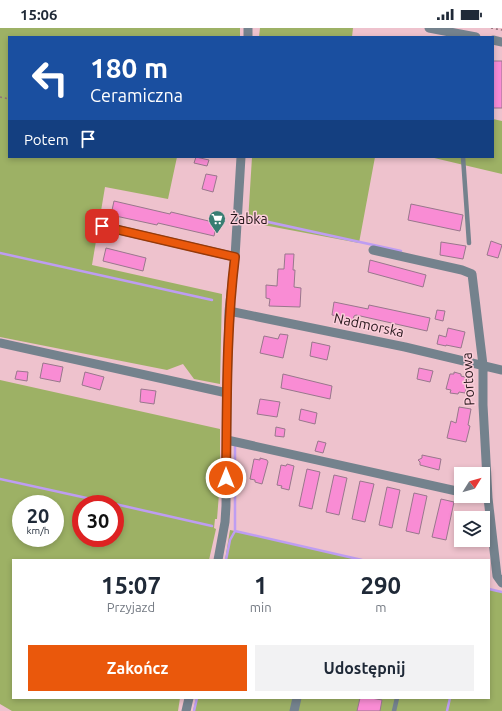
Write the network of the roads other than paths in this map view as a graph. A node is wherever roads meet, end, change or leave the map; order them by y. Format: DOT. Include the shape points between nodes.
graph roads {
  1 [pos="429,28"];
  2 [pos="454,35"];
  3 [pos="465,36"];
  4 [pos="239,158"];
  5 [pos="463,158"];
  6 [pos="102,226"];
  7 [pos="470,243"];
  8 [pos="373,250"];
  9 [pos="235,257"];
  10 [pos="229,311"];
  11 [pos="0,343"];
  12 [pos="483,365"];
  13 [pos="502,370"];
  14 [pos="227,393"];
  15 [pos="227,440"];
  16 [pos="484,467"];
  17 [pos="454,490"];
  18 [pos="485,503"];
  19 [pos="218,559"];
  20 [pos="502,583"];
  21 [pos="189,699"];
  22 [pos="297,699"];
  23 [pos="397,699"];
  24 [pos="186,711"];
  25 [pos="294,711"];
  26 [pos="394,711"];
  1 -- 2 [label="street"];
  2 -- 3 [label="street"];
  4 -- 9 [label="street"];
  5 -- 7 [label="lane"];
  6 -- 9 [label="street"];
  8 -- 12 [label="street, Portowa" via="472,274"];
  9 -- 10 [label="street"];
  10 -- 12 [label="street, Nadmorska"];
  10 -- 14 [label="street"];
  11 -- 14 [label="street"];
  12 -- 13 [label="street, Nadmorska"];
  12 -- 16 [label="street, Portowa"];
  14 -- 15 [label="street"];
  15 -- 17 [label="street"];
  15 -- 19 [label="street" via="225,522"];
  18 -- 20 [label="street, Portowa" via="497,576"];
  21 -- 24 [label="street"];
  22 -- 25 [label="street"];
  23 -- 26 [label="lane"];
}
